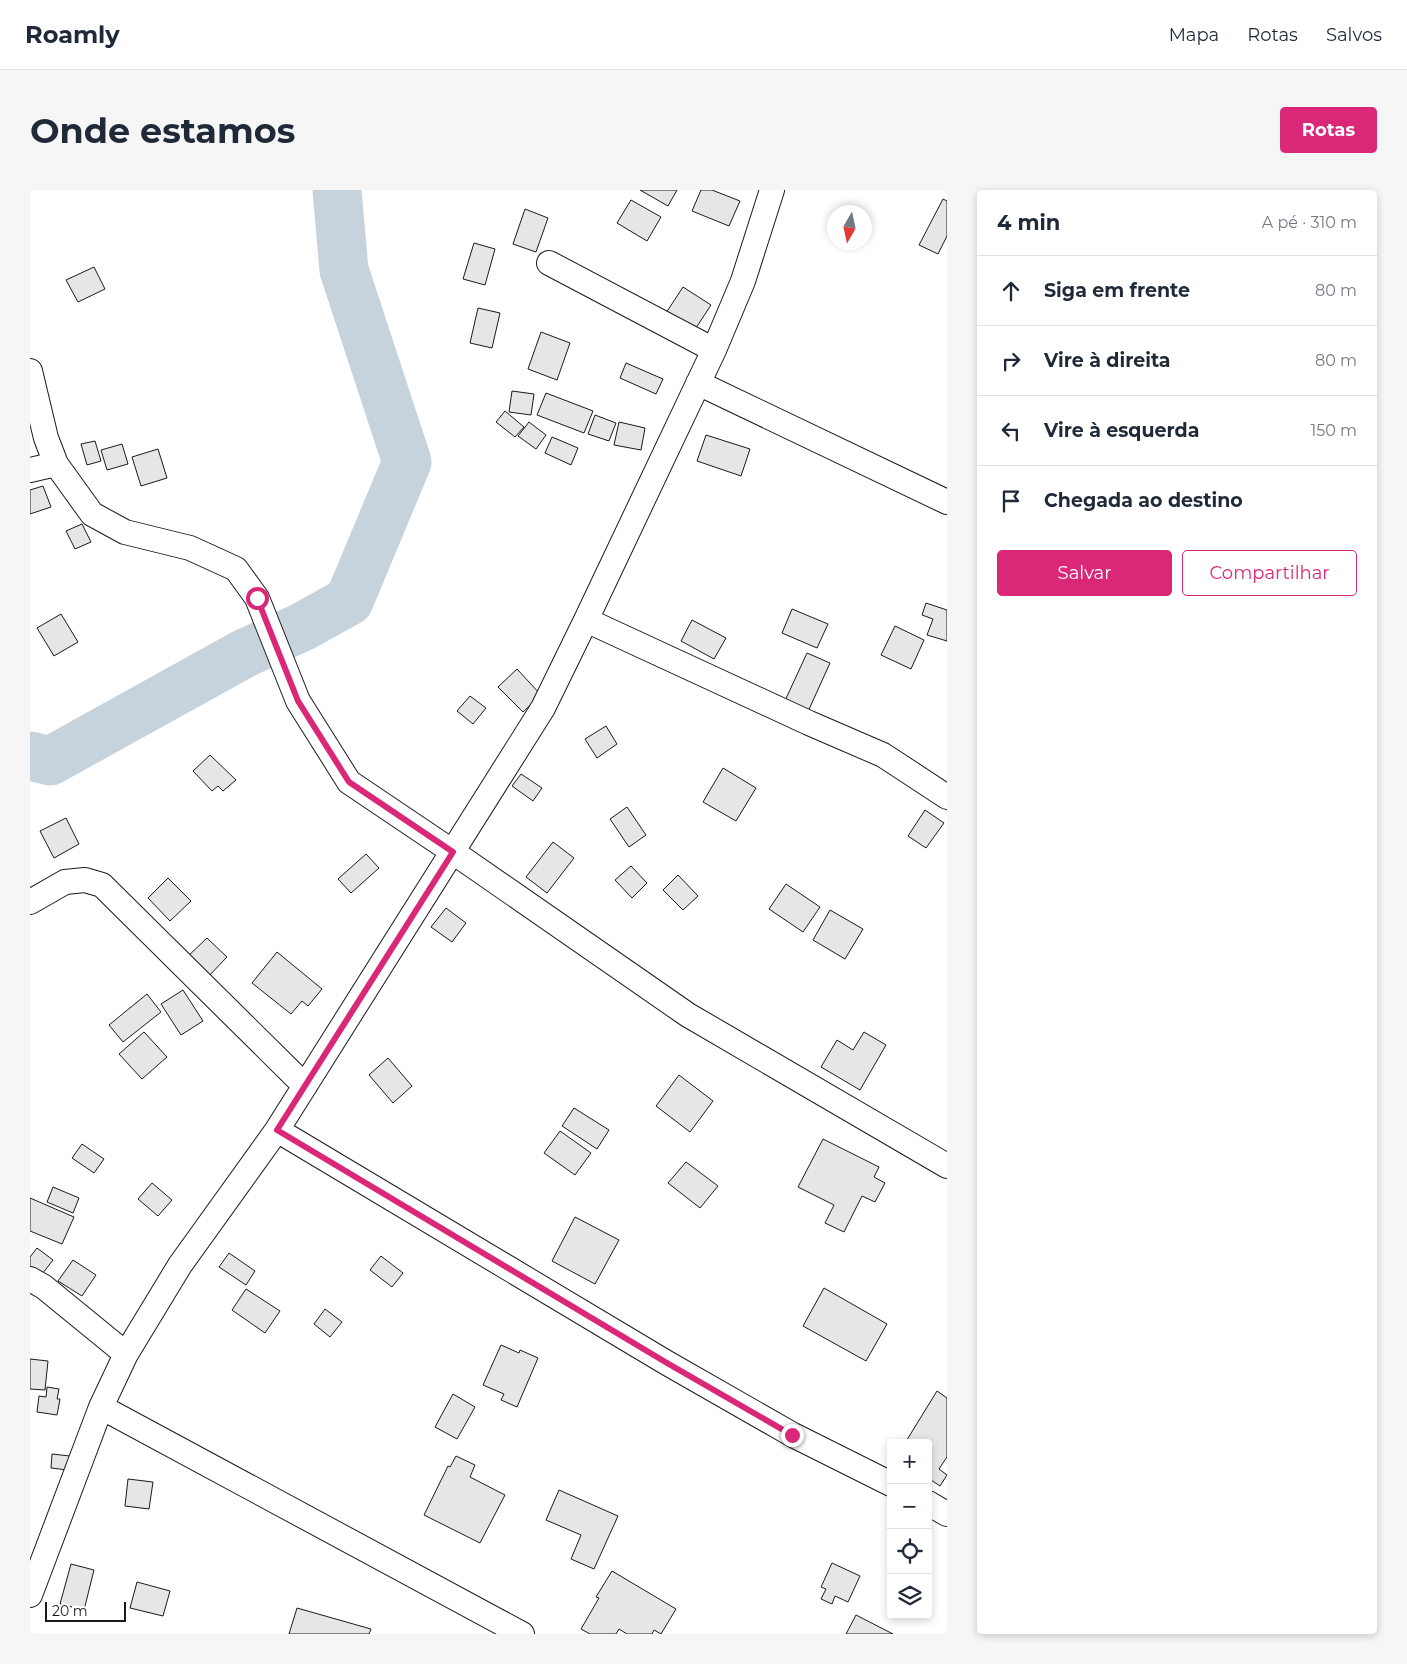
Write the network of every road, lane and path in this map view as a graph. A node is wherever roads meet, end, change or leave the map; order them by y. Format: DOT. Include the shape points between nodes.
graph roads {
  1 [pos="772,190"];
  2 [pos="549,263"];
  3 [pos="714,350"];
  4 [pos="30,371"];
  5 [pos="698,383"];
  6 [pos="56,464"];
  7 [pos="30,470"];
  8 [pos="947,502"];
  9 [pos="586,620"];
  10 [pos="947,797"];
  11 [pos="453,852"];
  12 [pos="30,902"];
  13 [pos="305,1086"];
  14 [pos="277,1130"];
  15 [pos="947,1166"];
  16 [pos="30,1279"];
  17 [pos="126,1354"];
  18 [pos="101,1407"];
  19 [pos="887,1482"];
  20 [pos="932,1505"];
  21 [pos="947,1514"];
  22 [pos="38,1553"];
  23 [pos="30,1595"];
  24 [pos="522,1634"];
  1 -- 3 [label="street" via="743,281"];
  2 -- 3 [label="street"];
  3 -- 5 [label="street"];
  4 -- 6 [label="street" via="46,438"];
  5 -- 8 [label="street"];
  5 -- 9 [label="street"];
  6 -- 7 [label="street"];
  6 -- 11 [label="street" via="92,514 125,532 190,548 236,569 257,598 298,701 349,782"];
  9 -- 10 [label="street" via="883,755"];
  9 -- 11 [label="street" via="543,708"];
  11 -- 13 [label="street"];
  11 -- 15 [label="street" via="688,1015"];
  12 -- 13 [label="street" via="65,882 85,880 102,885"];
  13 -- 14 [label="street"];
  14 -- 17 [label="street" via="180,1265"];
  14 -- 19 [label="street" via="792,1435"];
  16 -- 17 [label="street"];
  17 -- 18 [label="street"];
  18 -- 22 [label="street"];
  18 -- 24 [label="street"];
  20 -- 21 [label="street"];
  22 -- 23 [label="street"];
}
